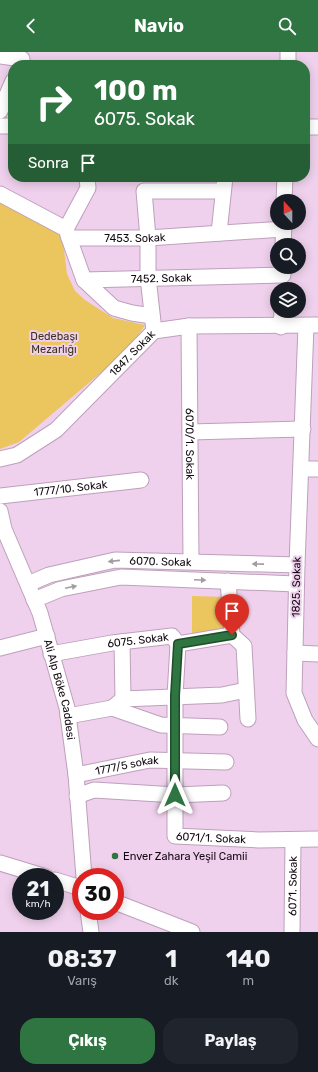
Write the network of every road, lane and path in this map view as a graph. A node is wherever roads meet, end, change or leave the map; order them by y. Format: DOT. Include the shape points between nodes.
graph roads {
  1 [pos="0,56"];
  2 [pos="23,59"];
  3 [pos="4,94"];
  4 [pos="0,110"];
  5 [pos="87,182"];
  6 [pos="285,182"];
  7 [pos="224,184"];
  8 [pos="0,194"];
  9 [pos="284,194"];
  10 [pos="270,228"];
  11 [pos="67,233"];
  12 [pos="219,233"];
  13 [pos="148,238"];
  14 [pos="283,277"];
  15 [pos="148,278"];
  16 [pos="84,280"];
  17 [pos="152,316"];
  18 [pos="282,318"];
  19 [pos="189,326"];
  20 [pos="312,326"];
  21 [pos="281,327"];
  22 [pos="154,331"];
  23 [pos="303,429"];
  24 [pos="190,432"];
  25 [pos="0,459"];
  26 [pos="301,469"];
  27 [pos="318,469"];
  28 [pos="141,480"];
  29 [pos="0,496"];
  30 [pos="0,511"];
  31 [pos="191,561"];
  32 [pos="297,565"];
  33 [pos="228,581"];
  34 [pos="28,584"];
  35 [pos="296,584"];
  36 [pos="34,600"];
  37 [pos="232,635"];
  38 [pos="47,636"];
  39 [pos="122,642"];
  40 [pos="178,644"];
  41 [pos="0,648"];
  42 [pos="295,653"];
  43 [pos="51,654"];
  44 [pos="318,654"];
  45 [pos="246,690"];
  46 [pos="175,696"];
  47 [pos="118,704"];
  48 [pos="68,716"];
  49 [pos="248,719"];
  50 [pos="175,725"];
  51 [pos="220,727"];
  52 [pos="318,739"];
  53 [pos="175,762"];
  54 [pos="226,762"];
  55 [pos="76,775"];
  56 [pos="223,793"];
  57 [pos="175,795"];
  58 [pos="77,796"];
  59 [pos="318,839"];
  60 [pos="293,840"];
  61 [pos="0,863"];
  62 [pos="16,868"];
  63 [pos="83,868"];
  64 [pos="124,906"];
  65 [pos="89,920"];
  66 [pos="91,932"];
  67 [pos="192,932"];
  68 [pos="292,932"];
  1 -- 2 [label="street"];
  3 -- 4 [label="street"];
  5 -- 11 [label="street" via="88,188"];
  6 -- 9 [label="street"];
  7 -- 12 [label="street"];
  7 -- 13 [label="street" via="144,191"];
  8 -- 11 [label="street, 7453. Sokak"];
  10 -- 12 [label="street, 7453. Sokak"];
  11 -- 13 [label="street, 7453. Sokak"];
  11 -- 16 [label="street"];
  12 -- 13 [label="street, 7453. Sokak"];
  13 -- 15 [label="street"];
  14 -- 15 [label="street, 7452. Sokak"];
  15 -- 16 [label="street, 7452. Sokak"];
  15 -- 17 [label="street"];
  16 -- 17 [label="street" via="114,308 132,314"];
  17 -- 22 [label="street"];
  18 -- 21 [label="street"];
  19 -- 21 [label="street, 1847. Sokak"];
  19 -- 22 [label="street, 1847. Sokak"];
  19 -- 24 [label="street, 6070/1. Sokak"];
  20 -- 21 [label="street, 1847. Sokak"];
  20 -- 23 [label="street, 1825. Sokak"];
  22 -- 25 [label="street, 1847. Sokak" via="56,430 17,456"];
  23 -- 24 [label="street"];
  23 -- 26 [label="street, 1825. Sokak"];
  24 -- 31 [label="street, 6070/1. Sokak"];
  26 -- 27 [label="street"];
  26 -- 32 [label="street, 1825. Sokak"];
  28 -- 29 [label="street, 1777/10. Sokak"];
  30 -- 34 [label="street, Ali Alp Böke Caddesi" via="4,528"];
  32 -- 31 [label="street, 6070. Sokak, one-way"];
  31 -- 34 [label="street, 6070. Sokak, one-way" via="115,560 78,567"];
  32 -- 35 [label="street, 1825. Sokak"];
  33 -- 35 [label="street"];
  36 -- 33 [label="street, one-way" via="61,590 121,577"];
  33 -- 37 [label="street"];
  34 -- 36 [label="street, Ali Alp Böke Caddesi"];
  35 -- 42 [label="street, 1825. Sokak"];
  36 -- 38 [label="street, Ali Alp Böke Caddesi"];
  37 -- 40 [label="street, 6075. Sokak"];
  37 -- 45 [label="street" via="244,646"];
  38 -- 41 [label="street"];
  38 -- 43 [label="street, Ali Alp Böke Caddesi"];
  39 -- 40 [label="street, 6075. Sokak" via="172,636"];
  39 -- 43 [label="street, 6075. Sokak"];
  39 -- 47 [label="street"];
  40 -- 46 [label="street, 6071/1. Sokak"];
  42 -- 44 [label="street"];
  42 -- 52 [label="street, 1825. Sokak" via="294,693 305,720"];
  43 -- 48 [label="street, Ali Alp Böke Caddesi"];
  45 -- 46 [label="street" via="222,695"];
  45 -- 49 [label="street"];
  46 -- 47 [label="street"];
  46 -- 50 [label="street, 6071/1. Sokak"];
  47 -- 48 [label="street"];
  47 -- 50 [label="street" via="161,725"];
  48 -- 55 [label="street, Ali Alp Böke Caddesi"];
  50 -- 51 [label="street"];
  50 -- 53 [label="street, 6071/1. Sokak"];
  53 -- 54 [label="street, 1777/5 sokak"];
  53 -- 55 [label="street, 1777/5 sokak" via="150,760"];
  53 -- 57 [label="street, 6071/1. Sokak"];
  55 -- 58 [label="street, Ali Alp Böke Caddesi"];
  56 -- 57 [label="street"];
  57 -- 58 [label="street" via="94,790"];
  57 -- 60 [label="street, 6071/1. Sokak" via="175,836"];
  58 -- 63 [label="street, Ali Alp Böke Caddesi"];
  59 -- 60 [label="street, 6071/1. Sokak"];
  60 -- 68 [label="street, 6071. Sokak"];
  61 -- 62 [label="street"];
  64 -- 67 [label="street"];
  65 -- 66 [label="street"];
}
